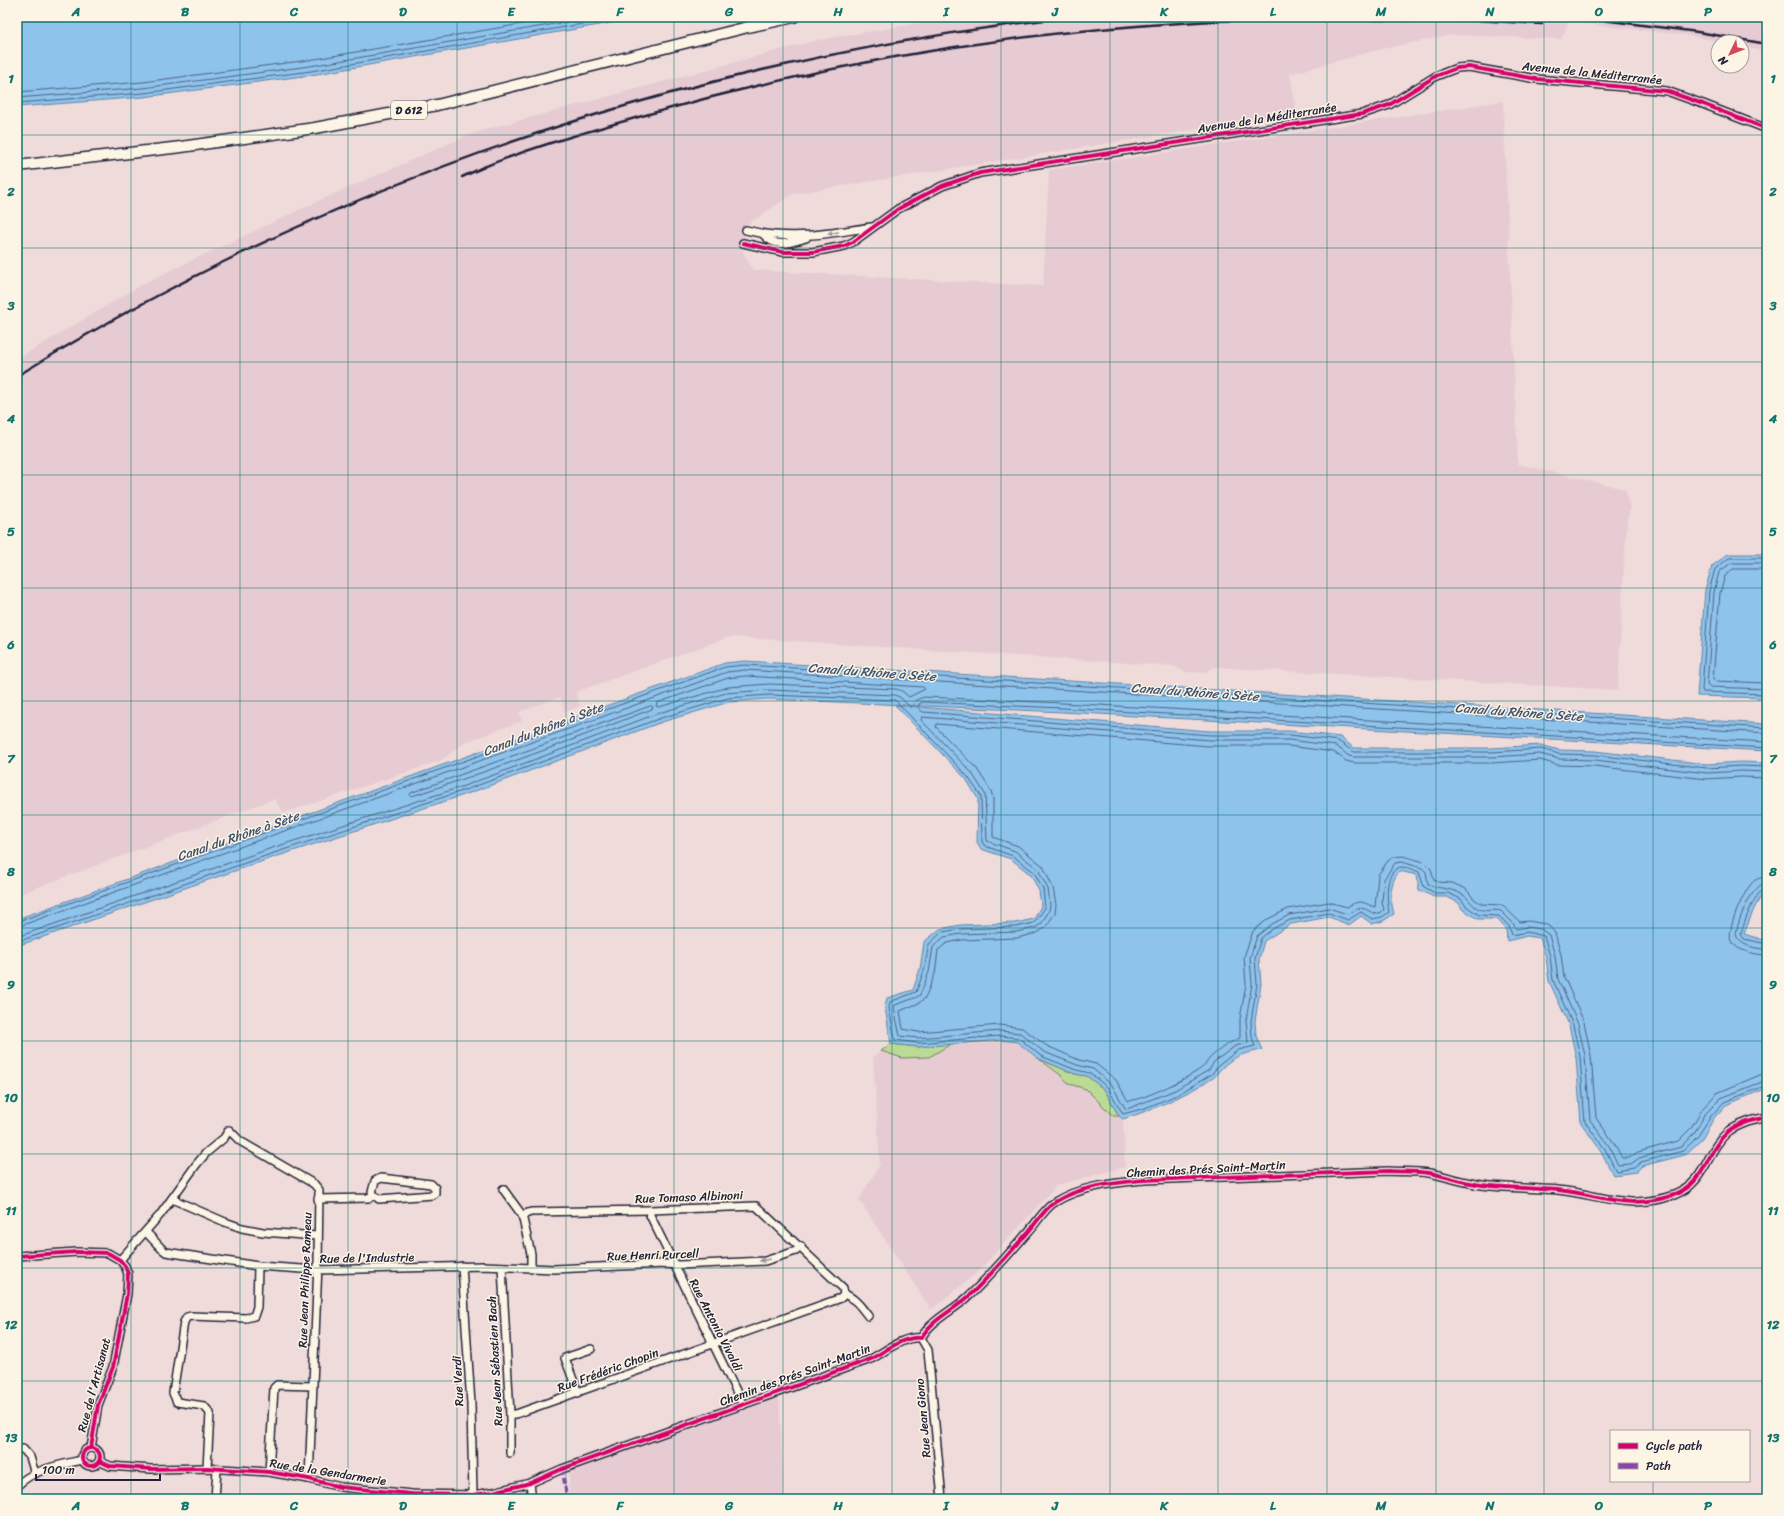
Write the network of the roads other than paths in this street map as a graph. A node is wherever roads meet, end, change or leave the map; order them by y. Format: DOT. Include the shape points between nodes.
graph roads {
  1 [pos="794,17"];
  2 [pos="1767,129"];
  3 [pos="17,166"];
  4 [pos="871,227"];
  5 [pos="746,230"];
  6 [pos="762,234"];
  7 [pos="814,236"];
  8 [pos="743,243"];
  9 [pos="774,247"];
  10 [pos="1767,1117"];
  11 [pos="503,1189"];
  12 [pos="374,1195"];
  13 [pos="172,1199"];
  14 [pos="318,1199"];
  15 [pos="650,1210"];
  16 [pos="522,1215"];
  17 [pos="146,1232"];
  18 [pos="317,1236"];
  19 [pos="801,1246"];
  20 [pos="17,1256"];
  21 [pos="120,1260"];
  22 [pos="674,1265"];
  23 [pos="258,1266"];
  24 [pos="462,1266"];
  25 [pos="502,1267"];
  26 [pos="531,1269"];
  27 [pos="317,1270"];
  28 [pos="844,1294"];
  29 [pos="868,1316"];
  30 [pos="921,1338"];
  31 [pos="713,1345"];
  32 [pos="591,1349"];
  33 [pos="312,1386"];
  34 [pos="578,1393"];
  35 [pos="744,1406"];
  36 [pos="510,1415"];
  37 [pos="91,1448"];
  38 [pos="17,1449"];
  39 [pos="510,1453"];
  40 [pos="82,1460"];
  41 [pos="99,1461"];
  42 [pos="208,1468"];
  43 [pos="217,1468"];
  44 [pos="270,1472"];
  45 [pos="35,1474"];
  46 [pos="309,1478"];
  47 [pos="530,1482"];
  48 [pos="17,1486"];
  49 [pos="473,1495"];
  50 [pos="215,1499"];
  51 [pos="532,1499"];
  52 [pos="942,1499"];
  1 -- 3 [label="main road, D 612" via="429,107 300,130"];
  2 -- 4 [label="street, Avenue de la Méditerranée" via="1667,91 1537,79 1482,68 1457,68 1436,76 1389,105 1362,114 980,173 942,186 898,209"];
  4 -- 7 [label="street, Avenue de la Méditerranée, one-way"];
  4 -- 9 [label="street, Avenue de la Méditerranée" via="844,246 813,252 783,252"];
  5 -- 6 [label="street, Avenue de la Méditerranée"];
  6 -- 7 [label="street, Avenue de la Méditerranée"];
  6 -- 9 [label="street, Avenue de la Méditerranée"];
  7 -- 9 [label="street, Avenue de la Méditerranée"];
  8 -- 9 [label="street, Avenue de la Méditerranée"];
  10 -- 30 [label="street, Chemin des Prés Saint-Martin" via="1743,1123 1727,1133 1717,1144 1703,1172 1676,1194 1640,1203 1625,1203 1558,1190 1480,1185 1427,1173 1389,1171 1144,1180 1081,1190 1054,1202 990,1277 962,1303 934,1322"];
  11 -- 16 [label="street"];
  12 -- 12 [label="street" via="379,1199 432,1195 435,1188 431,1184 381,1178 375,1181 372,1192"];
  12 -- 14 [label="street" via="368,1198"];
  13 -- 14 [label="street, Rue Jean Philippe Rameau" via="196,1165 229,1130 240,1140 314,1184 319,1190"];
  13 -- 17 [label="street"];
  13 -- 18 [label="street" via="242,1228"];
  14 -- 18 [label="street, Rue Jean Philippe Rameau"];
  15 -- 16 [label="street, Rue Tomaso Albinoni" via="531,1212"];
  15 -- 19 [label="street, Rue Tomaso Albinoni" via="756,1206"];
  15 -- 22 [label="street, Rue Antonio Vivaldi"];
  16 -- 26 [label="street" via="531,1254"];
  17 -- 21 [label="street"];
  17 -- 23 [label="street, Rue de l'Industrie" via="166,1252"];
  18 -- 27 [label="street, Rue Jean Philippe Rameau"];
  19 -- 22 [label="street, Rue Henri Purcell, one-way" via="796,1251 765,1261"];
  19 -- 28 [label="street, Rue Tomaso Albinoni" via="843,1288"];
  20 -- 21 [label="street" via="100,1252 108,1253"];
  21 -- 37 [label="street, Rue de l'Artisanat" via="128,1274 127,1294 113,1368 98,1405"];
  22 -- 26 [label="street, Rue Henri Purcell"];
  22 -- 31 [label="street, Rue Antonio Vivaldi"];
  23 -- 27 [label="street, Rue de l'Industrie"];
  23 -- 42 [label="street" via="258,1308 254,1316 191,1316 184,1322 173,1393 176,1402 204,1406 210,1413"];
  24 -- 25 [label="street, Rue de l'Industrie"];
  24 -- 27 [label="street, Rue de l'Industrie"];
  24 -- 49 [label="street, Rue Verdi" via="471,1404"];
  25 -- 26 [label="street, Rue Henri Purcell"];
  25 -- 36 [label="street, Rue Jean Sébastien Bach"];
  27 -- 33 [label="street, Rue Jean Philippe Rameau"];
  28 -- 29 [label="street, Rue Tomaso Albinoni" via="858,1302"];
  28 -- 31 [label="street" via="841,1298"];
  30 -- 35 [label="street, Chemin des Prés Saint-Martin" via="907,1339 871,1360"];
  30 -- 52 [label="street, Rue Jean Giono" via="928,1350"];
  31 -- 34 [label="street, Rue Frédéric Chopin"];
  31 -- 35 [label="street, Rue Antonio Vivaldi"];
  32 -- 34 [label="street" via="565,1358"];
  33 -- 44 [label="street" via="277,1385 274,1388"];
  33 -- 46 [label="street, Rue Jean Philippe Rameau"];
  34 -- 36 [label="street, Rue Frédéric Chopin"];
  35 -- 47 [label="street, Chemin des Prés Saint-Martin"];
  36 -- 39 [label="street, Rue Jean Sébastien Bach"];
  37 -- 40 [label="street" via="84,1451"];
  37 -- 41 [label="street" via="100,1454"];
  38 -- 45 [label="street" via="23,1449 30,1457"];
  40 -- 41 [label="street" via="89,1466"];
  40 -- 45 [label="street" via="58,1465"];
  41 -- 42 [label="street, Rue de la Gendarmerie" via="110,1466 151,1469"];
  42 -- 43 [label="street, Rue de la Gendarmerie"];
  43 -- 44 [label="street, Rue de la Gendarmerie"];
  43 -- 50 [label="street"];
  44 -- 46 [label="street, Rue de la Gendarmerie"];
  45 -- 48 [label="street"];
  46 -- 49 [label="street, Rue de la Gendarmerie" via="340,1487 387,1492"];
  47 -- 49 [label="street, Rue de la Gendarmerie" via="509,1489"];
  47 -- 51 [label="street"];
}
